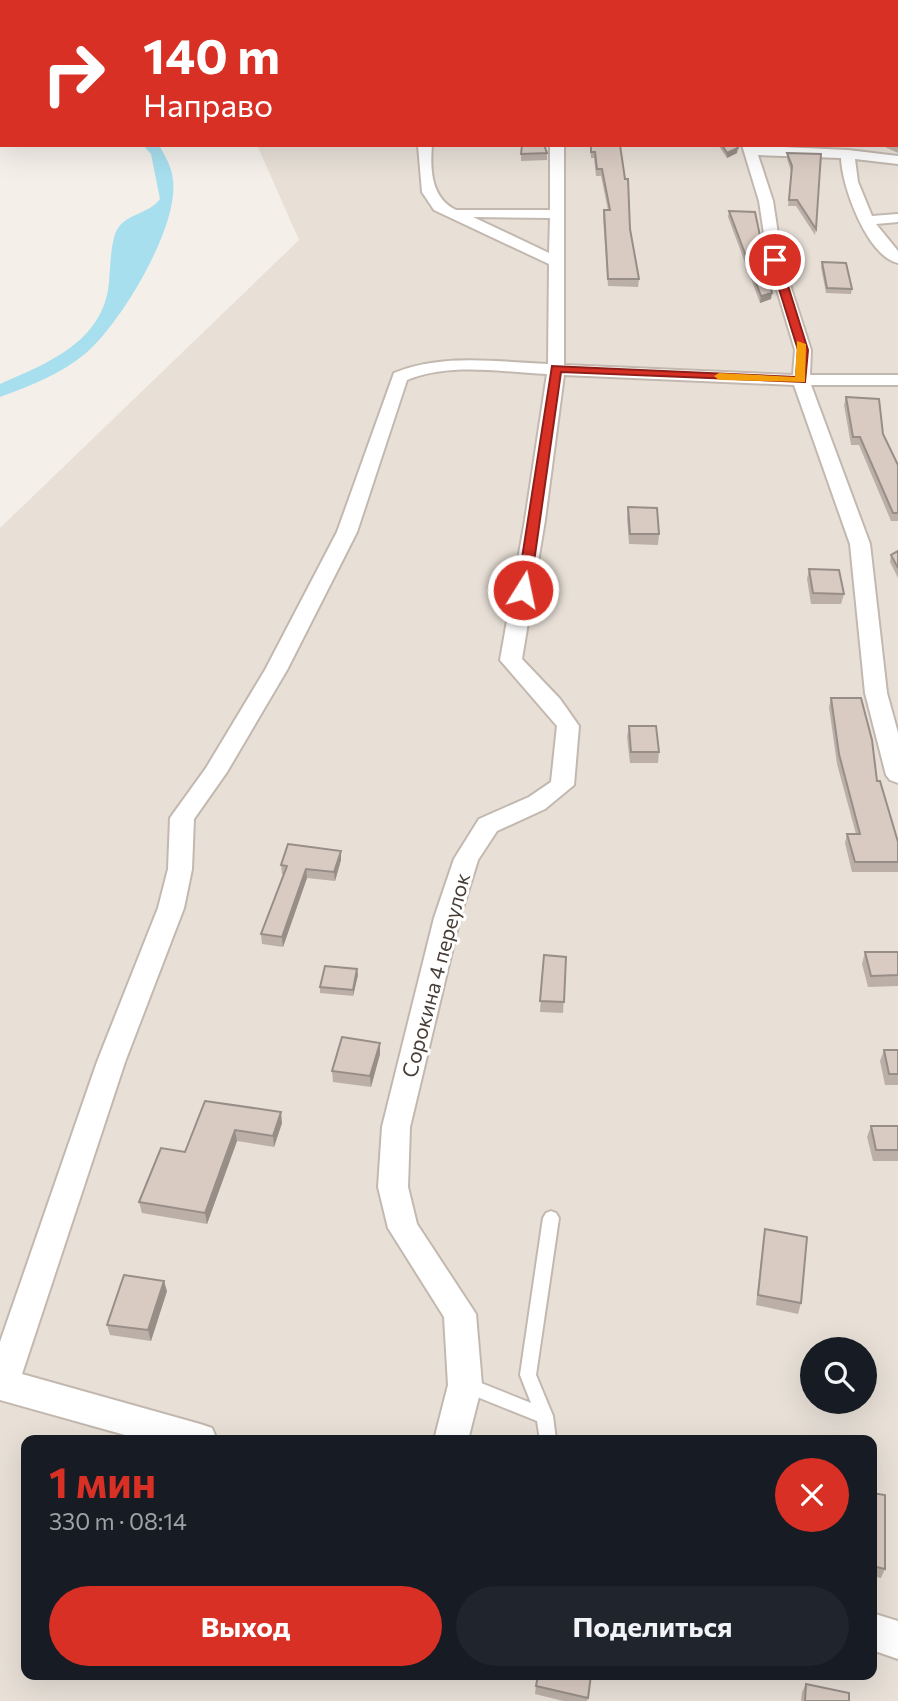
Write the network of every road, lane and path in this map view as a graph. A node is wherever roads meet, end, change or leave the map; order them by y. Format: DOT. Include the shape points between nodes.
graph roads {
  1 [pos="424,147"];
  2 [pos="557,147"];
  3 [pos="749,148"];
  4 [pos="848,154"];
  5 [pos="898,160"];
  6 [pos="452,213"];
  7 [pos="556,214"];
  8 [pos="898,218"];
  9 [pos="865,221"];
  10 [pos="898,260"];
  11 [pos="556,262"];
  12 [pos="556,369"];
  13 [pos="801,380"];
  14 [pos="898,380"];
  15 [pos="898,775"];
  16 [pos="551,1218"];
  17 [pos="1,1384"];
  18 [pos="466,1385"];
  19 [pos="545,1416"];
  20 [pos="182,1435"];
  21 [pos="452,1435"];
  22 [pos="547,1435"];
  23 [pos="877,1634"];
  24 [pos="898,1640"];
  1 -- 6 [label="street" via="429,192 439,207"];
  2 -- 7 [label="street, Сорокина 4 переулок"];
  3 -- 4 [label="street"];
  3 -- 13 [label="street" via="766,201 775,260 803,350"];
  4 -- 5 [label="street"];
  4 -- 9 [label="street"];
  6 -- 7 [label="street"];
  6 -- 11 [label="street"];
  7 -- 11 [label="street, Сорокина 4 переулок"];
  8 -- 9 [label="street"];
  9 -- 10 [label="street"];
  11 -- 12 [label="street, Сорокина 4 переулок"];
  12 -- 13 [label="street"];
  12 -- 17 [label="street" via="447,365 400,377 347,532 276,670 215,772 181,818 180,869 172,908 111,1062"];
  12 -- 18 [label="street, Сорокина 4 переулок" via="511,660 568,726 562,785 537,803 488,825 466,859 396,1127 393,1187 403,1228 460,1314"];
  13 -- 14 [label="street"];
  13 -- 15 [label="street" via="860,544 876,693"];
  16 -- 19 [label="lane" via="528,1375"];
  17 -- 20 [label="street"];
  18 -- 19 [label="lane"];
  18 -- 21 [label="street, Сорокина 4 переулок"];
  19 -- 22 [label="lane"];
  23 -- 24 [label="street"];
}
